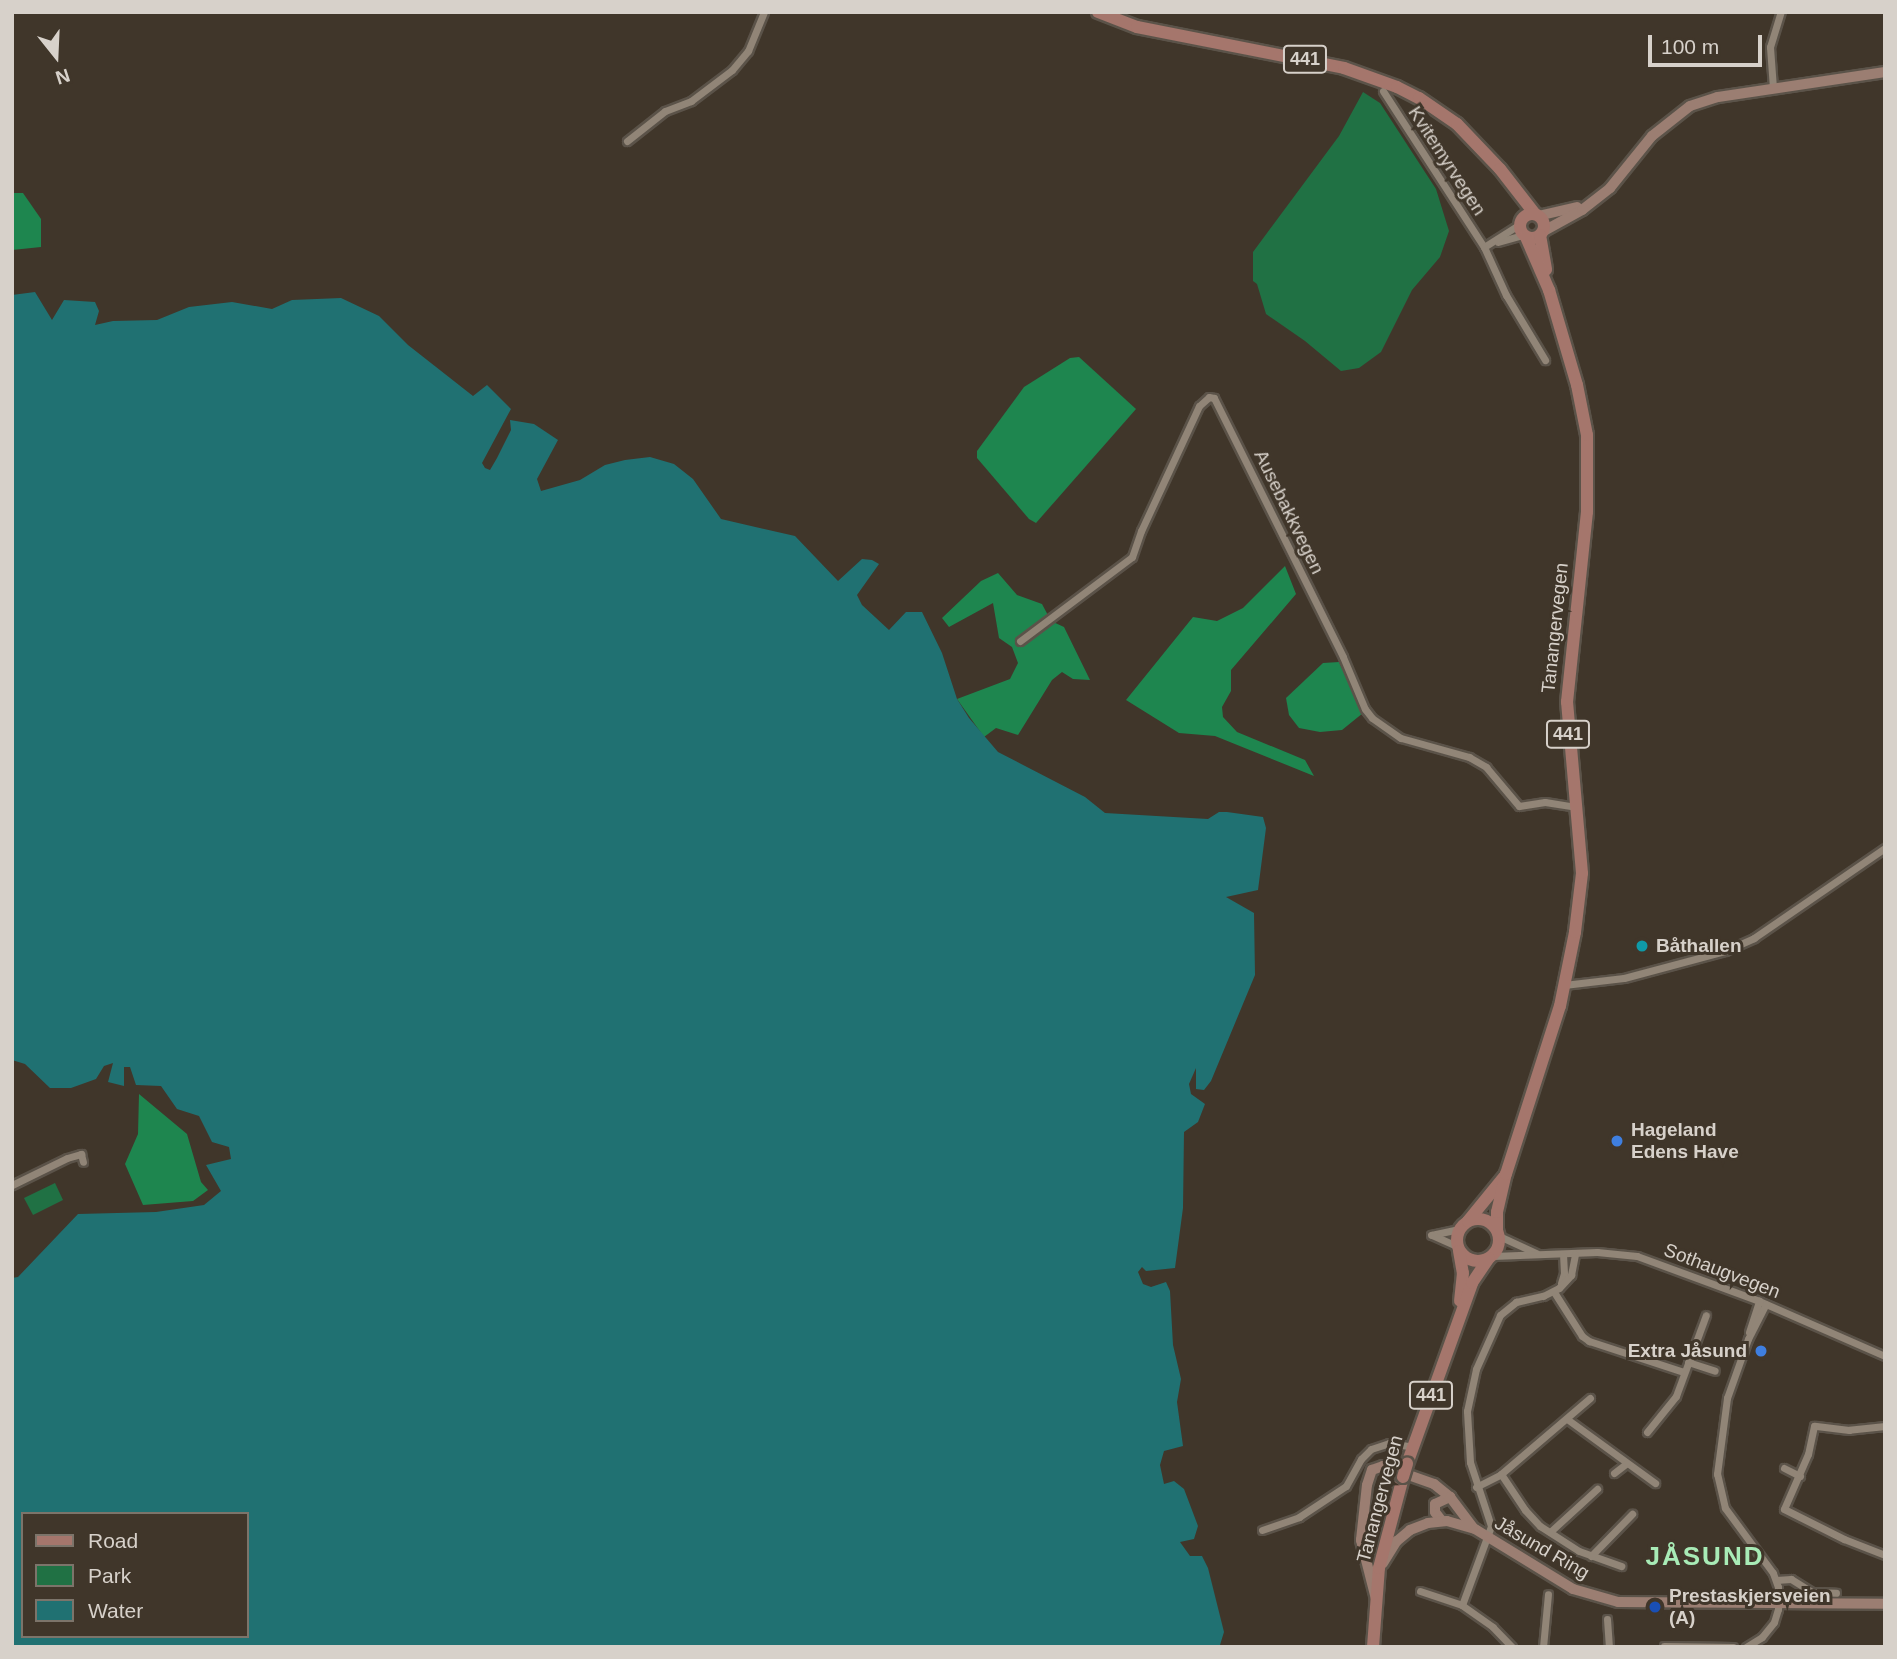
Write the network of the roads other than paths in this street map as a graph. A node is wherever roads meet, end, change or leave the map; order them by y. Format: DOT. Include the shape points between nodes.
graph roads {
  1 [pos="764,12"];
  2 [pos="1098,12"];
  3 [pos="1781,12"];
  4 [pos="1885,72"];
  5 [pos="1773,88"];
  6 [pos="1383,91"];
  7 [pos="627,141"];
  8 [pos="1488,158"];
  9 [pos="1592,201"];
  10 [pos="1536,215"];
  11 [pos="1529,230"];
  12 [pos="1484,247"];
  13 [pos="1545,360"];
  14 [pos="1020,641"];
  15 [pos="1577,807"];
  16 [pos="1885,848"];
  17 [pos="1564,985"];
  18 [pos="83,1162"];
  19 [pos="1506,1174"];
  20 [pos="12,1185"];
  21 [pos="1464,1225"];
  22 [pos="1498,1233"];
  23 [pos="1458,1248"];
  24 [pos="1540,1254"];
  25 [pos="1575,1254"];
  26 [pos="1563,1255"];
  27 [pos="1491,1257"];
  28 [pos="1557,1289"];
  29 [pos="1762,1302"];
  30 [pos="1706,1315"];
  31 [pos="1456,1325"];
  32 [pos="1885,1356"];
  33 [pos="1688,1362"];
  34 [pos="1715,1371"];
  35 [pos="1684,1372"];
  36 [pos="1590,1398"];
  37 [pos="1567,1419"];
  38 [pos="1885,1426"];
  39 [pos="1647,1432"];
  40 [pos="1413,1447"];
  41 [pos="1627,1463"];
  42 [pos="1784,1468"];
  43 [pos="1614,1473"];
  44 [pos="1502,1474"];
  45 [pos="1800,1476"];
  46 [pos="1655,1483"];
  47 [pos="1476,1487"];
  48 [pos="1597,1489"];
  49 [pos="1450,1497"];
  50 [pos="1632,1514"];
  51 [pos="1442,1521"];
  52 [pos="1475,1529"];
  53 [pos="1262,1530"];
  54 [pos="1550,1532"];
  55 [pos="1488,1536"];
  56 [pos="1885,1555"];
  57 [pos="1591,1556"];
  58 [pos="1621,1566"];
  59 [pos="1380,1568"];
  60 [pos="1776,1580"];
  61 [pos="1420,1591"];
  62 [pos="1836,1593"];
  63 [pos="1548,1594"];
  64 [pos="1376,1599"];
  65 [pos="1778,1602"];
  66 [pos="1885,1604"];
  67 [pos="1462,1605"];
  68 [pos="1535,1612"];
  69 [pos="1545,1614"];
  70 [pos="1607,1619"];
  71 [pos="1508,1646"];
  72 [pos="1664,1646"];
  73 [pos="1373,1647"];
  74 [pos="1543,1647"];
  75 [pos="1609,1647"];
  76 [pos="1733,1647"];
  77 [pos="1746,1647"];
  1 -- 7 [label="street" via="748,51 732,70 691,102 665,111"];
  2 -- 8 [label="main road, Tanangervegen / 441" via="1138,27 1316,61 1373,78 1439,110"];
  3 -- 5 [label="street" via="1770,47"];
  4 -- 5 [label="main road"];
  5 -- 9 [label="main road" via="1690,106 1652,136 1622,176"];
  6 -- 12 [label="street, Kvitemyrvegen"];
  8 -- 10 [label="main road, Tanangervegen / 441"];
  8 -- 11 [label="main road, Tanangervegen / 441"];
  9 -- 10 [label="main road" via="1569,211"];
  9 -- 11 [label="main road" via="1571,217"];
  10 -- 11 [label="main road" via="1527,215"];
  10 -- 11 [label="main road, 441" via="1543,221"];
  11 -- 12 [label="street"];
  11 -- 15 [label="main road, Tanangervegen / 441" via="1577,385 1589,466 1567,702"];
  12 -- 13 [label="street, Kvitemyrvegen"];
  14 -- 15 [label="street, Ausebakkvegen" via="1132,557 1199,406 1214,398 1372,718 1401,738 1469,757 1486,767 1519,806"];
  15 -- 17 [label="main road, Tanangervegen / 441" via="1580,897"];
  16 -- 17 [label="street" via="1754,938 1725,951 1624,978"];
  17 -- 19 [label="main road, Tanangervegen / 441" via="1541,1073"];
  18 -- 20 [label="street" via="81,1154 67,1158"];
  19 -- 21 [label="main road, Tanangervegen / 441"];
  19 -- 22 [label="main road, Tanangervegen / 441" via="1497,1212"];
  21 -- 22 [label="main road" via="1481,1219"];
  21 -- 23 [label="main road, 441"];
  21 -- 23 [label="street" via="1431,1235"];
  22 -- 24 [label="street, Sothaugvegen"];
  22 -- 27 [label="main road, 441"];
  23 -- 27 [label="main road" via="1476,1261"];
  23 -- 31 [label="main road, Tanangervegen / 441" via="1462,1287"];
  24 -- 26 [label="street, Sothaugvegen"];
  24 -- 27 [label="street, Sothaugvegen"];
  25 -- 26 [label="street, Sothaugvegen"];
  25 -- 28 [label="street" via="1571,1275"];
  25 -- 29 [label="street, Sothaugvegen" via="1637,1256"];
  26 -- 28 [label="street" via="1564,1273"];
  27 -- 31 [label="main road, Tanangervegen / 441" via="1478,1272"];
  28 -- 35 [label="street" via="1588,1341"];
  28 -- 47 [label="street" via="1507,1307 1483,1352 1467,1411 1467,1445"];
  29 -- 32 [label="street, Sothaugvegen"];
  29 -- 60 [label="street" via="1727,1398 1717,1482 1731,1518"];
  30 -- 33 [label="street"];
  31 -- 40 [label="main road, Tanangervegen / 441"];
  33 -- 34 [label="street"];
  33 -- 35 [label="street"];
  35 -- 39 [label="street" via="1676,1396"];
  36 -- 37 [label="street"];
  37 -- 41 [label="street"];
  37 -- 44 [label="street"];
  38 -- 45 [label="street" via="1849,1430 1814,1426"];
  40 -- 53 [label="street" via="1389,1443 1371,1449 1346,1486 1298,1517"];
  40 -- 59 [label="main road, Tanangervegen / 441"];
  41 -- 43 [label="street"];
  41 -- 46 [label="street"];
  42 -- 45 [label="street"];
  44 -- 47 [label="street"];
  44 -- 54 [label="street" via="1525,1510"];
  45 -- 56 [label="street" via="1784,1509"];
  47 -- 55 [label="street" via="1491,1521"];
  48 -- 54 [label="street"];
  49 -- 51 [label="main road" via="1434,1504"];
  49 -- 52 [label="main road, Jåsund Ring"];
  49 -- 64 [label="main road, Jåsund Ring" via="1423,1479 1388,1468 1378,1467 1370,1473 1361,1540"];
  50 -- 57 [label="street"];
  51 -- 52 [label="main road, Jåsund Ring"];
  51 -- 59 [label="main road" via="1404,1534"];
  52 -- 55 [label="main road, Jåsund Ring"];
  54 -- 57 [label="street"];
  55 -- 65 [label="main road, Jåsund Ring" via="1557,1581 1603,1599 1642,1604"];
  55 -- 67 [label="street"];
  57 -- 58 [label="street"];
  59 -- 64 [label="main road, Tanangervegen / 441"];
  60 -- 62 [label="street" via="1791,1579 1812,1592"];
  60 -- 65 [label="street"];
  61 -- 67 [label="street"];
  63 -- 69 [label="street"];
  64 -- 73 [label="main road, Tanangervegen / 441"];
  65 -- 66 [label="main road, Jåsund Ring"];
  65 -- 77 [label="street" via="1767,1632"];
  67 -- 71 [label="street" via="1493,1627"];
  68 -- 69 [label="street"];
  69 -- 74 [label="street"];
  70 -- 75 [label="street"];
  72 -- 76 [label="street"];
}
